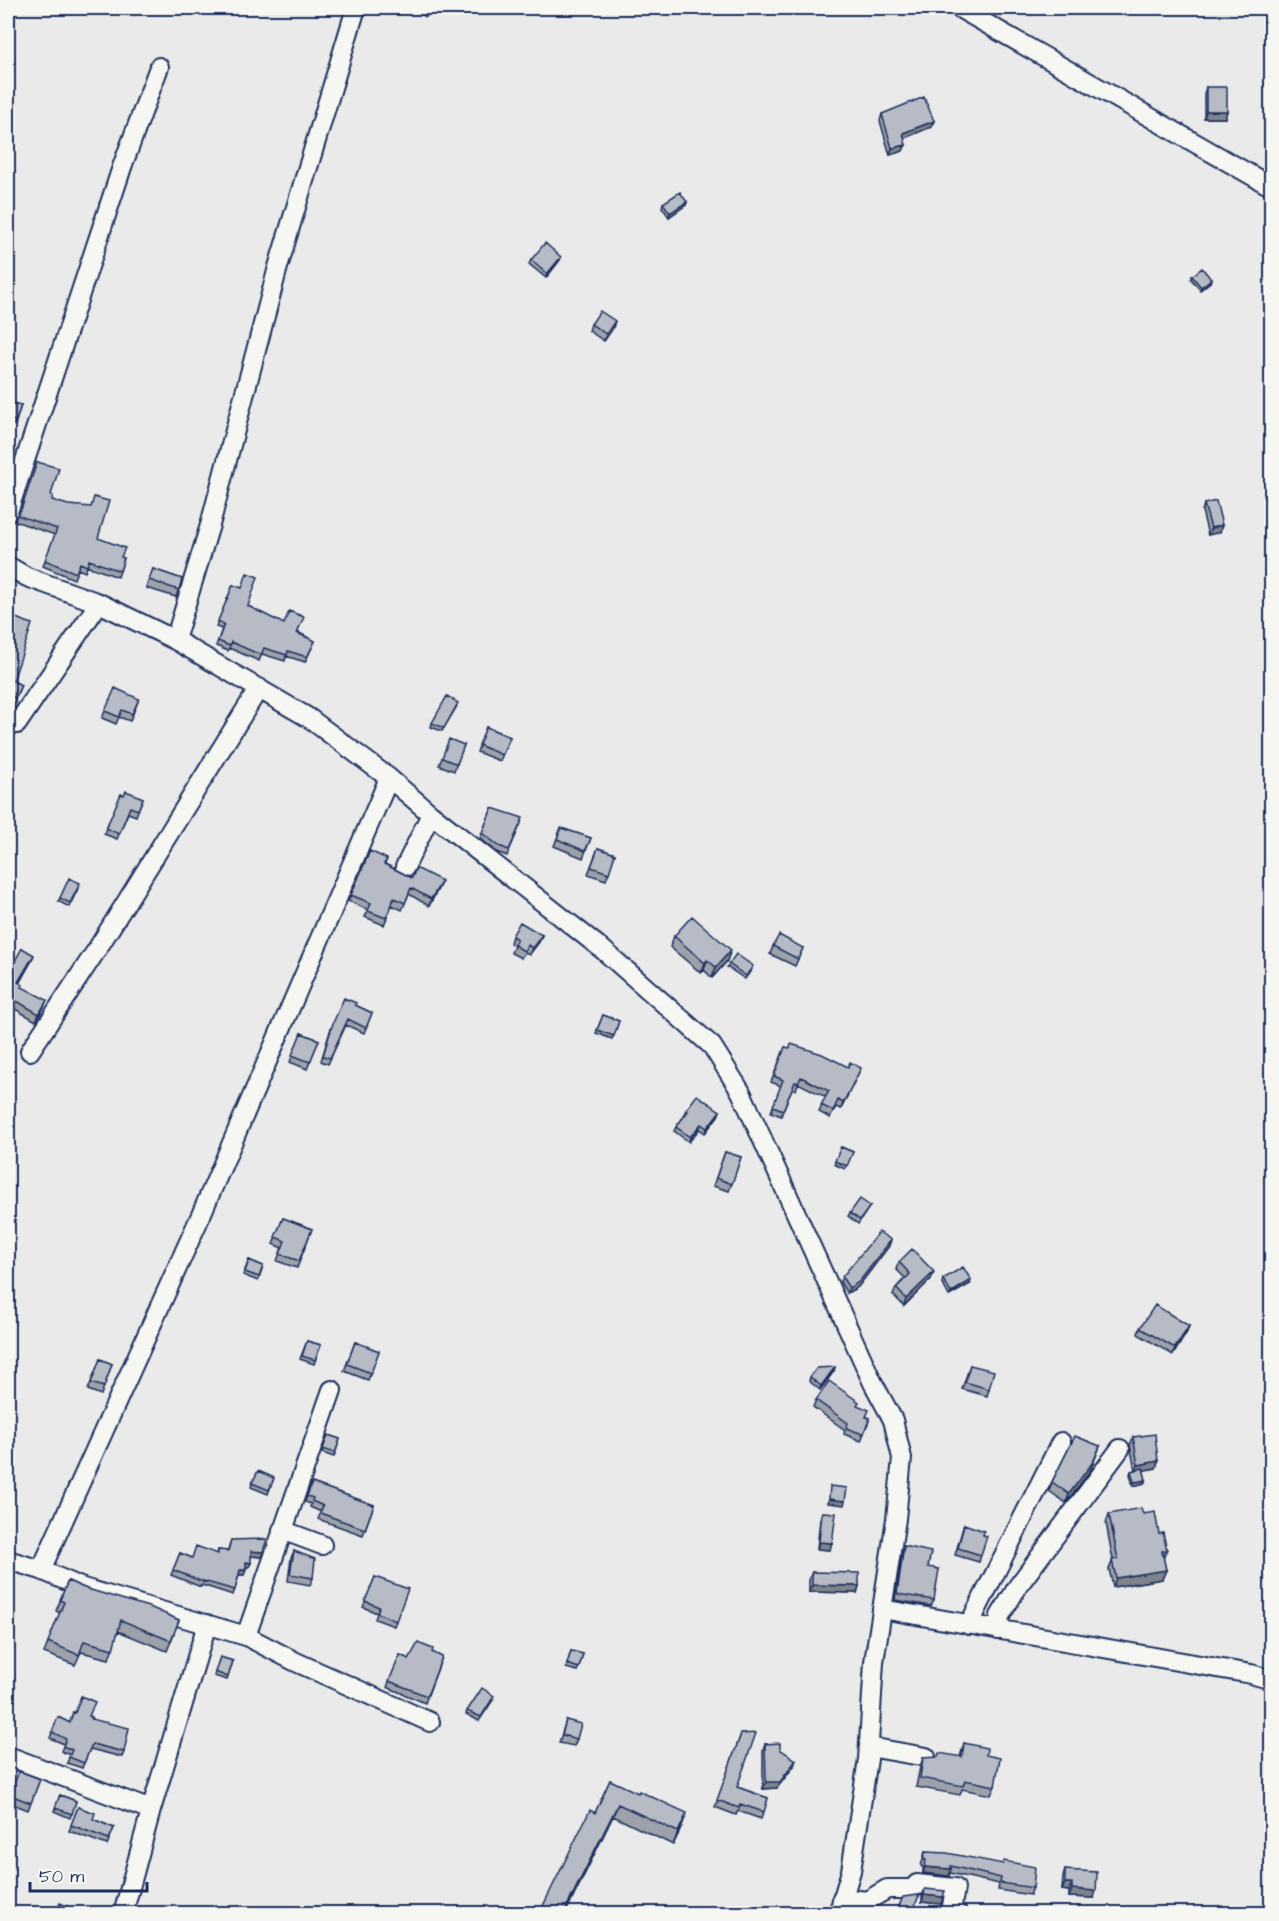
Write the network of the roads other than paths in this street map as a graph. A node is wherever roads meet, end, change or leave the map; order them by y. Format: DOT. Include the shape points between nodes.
graph roads {
  1 [pos="356,8"];
  2 [pos="959,8"];
  3 [pos="159,68"];
  4 [pos="1272,187"];
  5 [pos="8,512"];
  6 [pos="8,566"];
  7 [pos="99,603"];
  8 [pos="175,640"];
  9 [pos="259,688"];
  10 [pos="17,724"];
  11 [pos="389,778"];
  12 [pos="431,814"];
  13 [pos="405,867"];
  14 [pos="30,1051"];
  15 [pos="332,1390"];
  16 [pos="1061,1442"];
  17 [pos="1120,1449"];
  18 [pos="282,1530"];
  19 [pos="322,1545"];
  20 [pos="8,1560"];
  21 [pos="41,1570"];
  22 [pos="882,1609"];
  23 [pos="207,1624"];
  24 [pos="969,1624"];
  25 [pos="998,1629"];
  26 [pos="246,1636"];
  27 [pos="1272,1680"];
  28 [pos="430,1722"];
  29 [pos="869,1747"];
  30 [pos="8,1756"];
  31 [pos="926,1757"];
  32 [pos="151,1810"];
  33 [pos="840,1906"];
  34 [pos="123,1914"];
  35 [pos="957,1914"];
  1 -- 8 [label="street" via="278,267 210,525"];
  2 -- 4 [label="street"];
  3 -- 5 [label="street" via="122,167"];
  6 -- 7 [label="street" via="27,577"];
  7 -- 8 [label="street"];
  7 -- 10 [label="street"];
  8 -- 9 [label="street"];
  9 -- 11 [label="street" via="309,718"];
  9 -- 14 [label="street"];
  11 -- 12 [label="street"];
  11 -- 21 [label="street" via="201,1215"];
  12 -- 13 [label="street"];
  12 -- 22 [label="street" via="678,1014 712,1046 741,1092 893,1420 902,1458"];
  15 -- 18 [label="street"];
  16 -- 24 [label="street"];
  17 -- 25 [label="street" via="1018,1587 1000,1616"];
  18 -- 19 [label="street"];
  18 -- 26 [label="street"];
  20 -- 21 [label="street"];
  21 -- 23 [label="street" via="83,1588"];
  22 -- 24 [label="street"];
  22 -- 29 [label="street"];
  23 -- 26 [label="street"];
  23 -- 32 [label="street"];
  24 -- 25 [label="street"];
  25 -- 27 [label="street"];
  26 -- 28 [label="street"];
  29 -- 31 [label="street"];
  29 -- 33 [label="street" via="851,1871"];
  30 -- 32 [label="street"];
  32 -- 34 [label="street"];
  33 -- 35 [label="street" via="867,1901 887,1889 912,1889 917,1884 955,1888 951,1912"];
}
